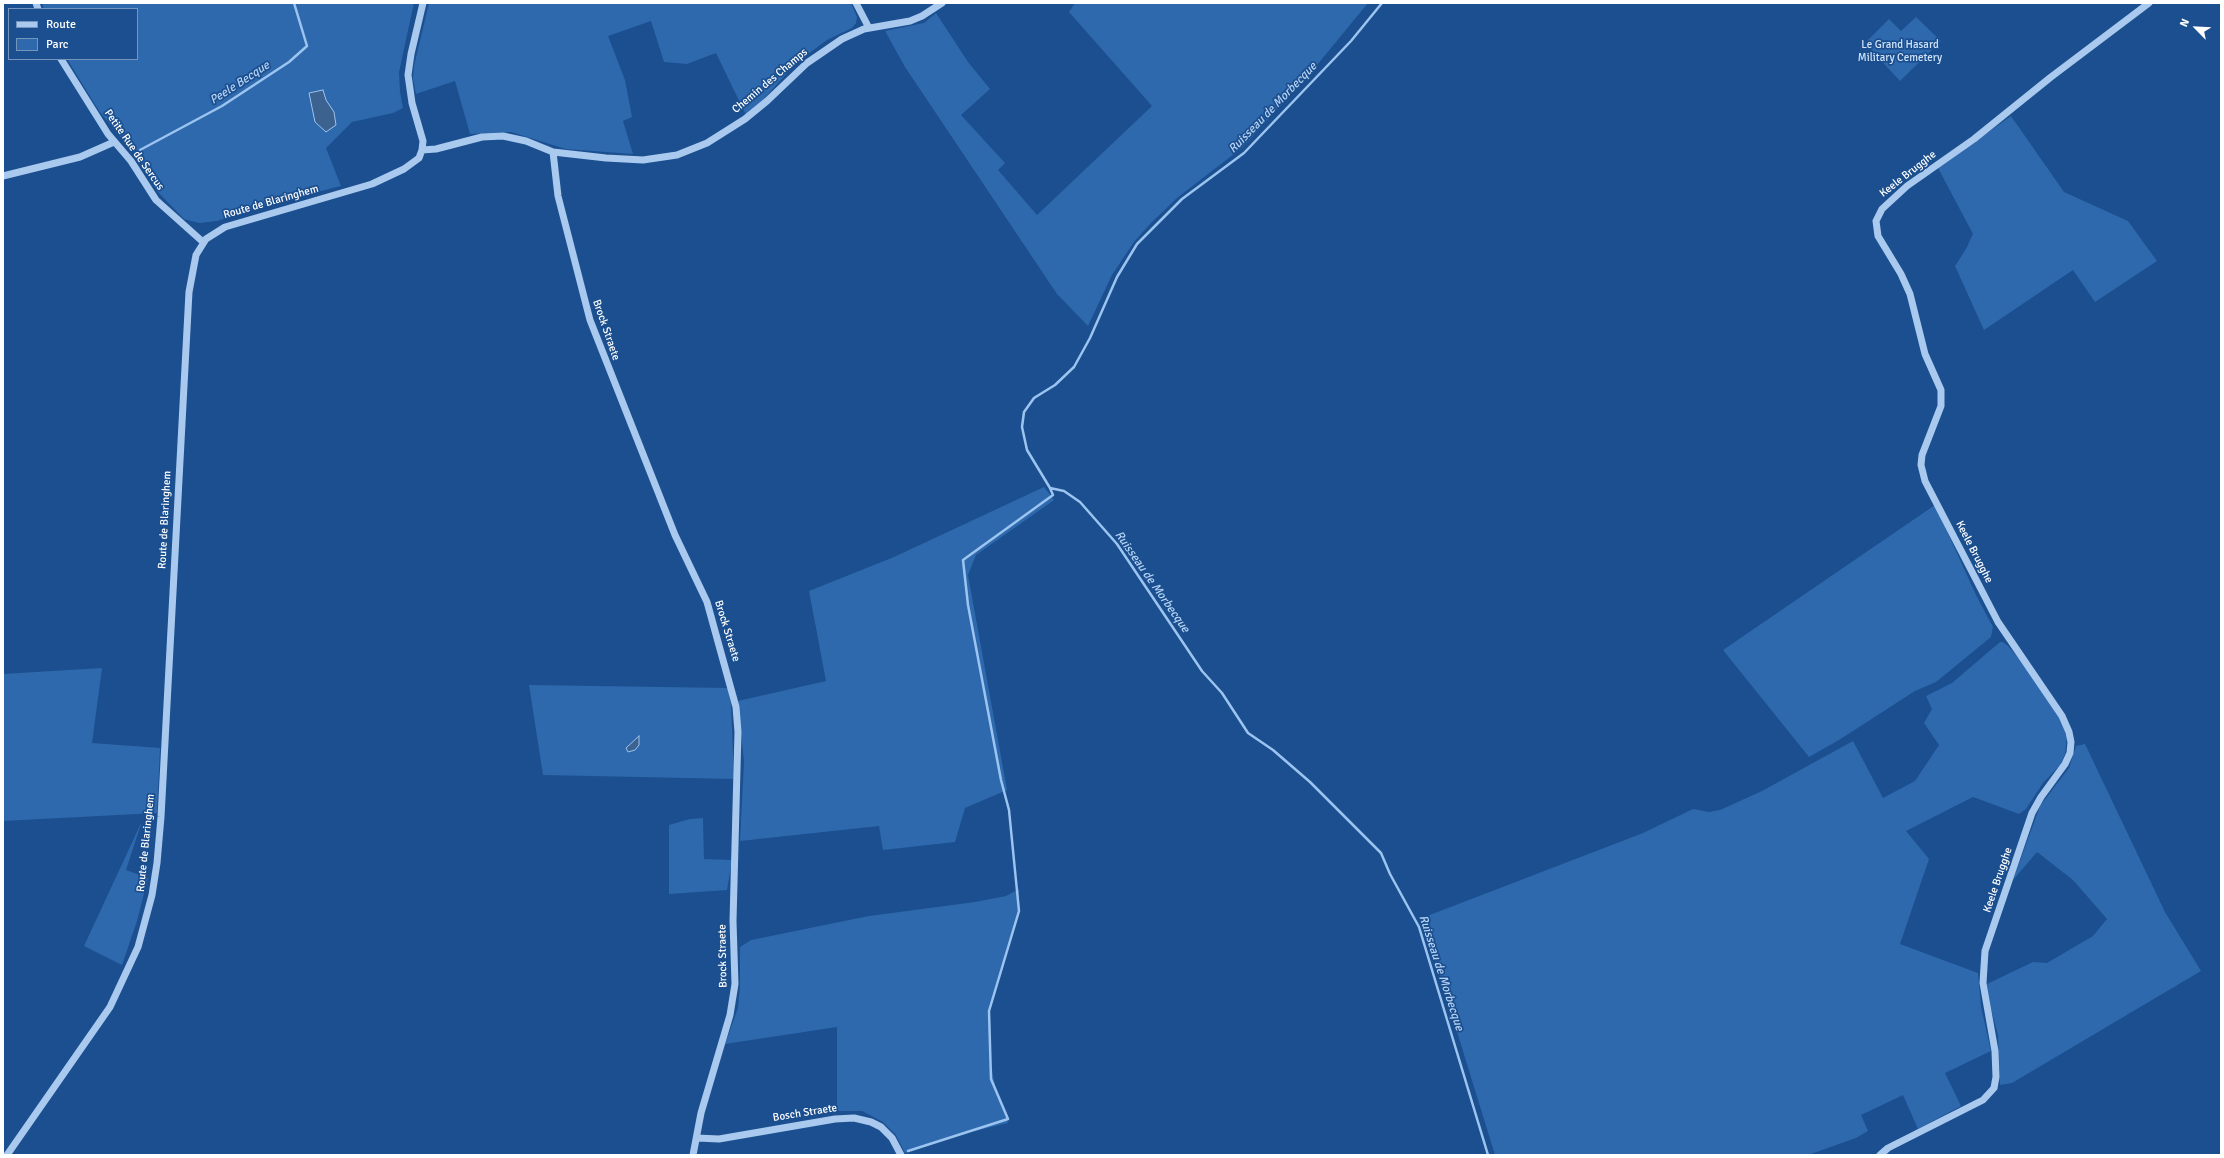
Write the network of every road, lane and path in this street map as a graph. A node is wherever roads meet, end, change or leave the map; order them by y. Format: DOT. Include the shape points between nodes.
graph roads {
  1 [pos="423,3"];
  2 [pos="856,3"];
  3 [pos="942,3"];
  4 [pos="2148,3"];
  5 [pos="870,28"];
  6 [pos="62,60"];
  7 [pos="114,142"];
  8 [pos="422,150"];
  9 [pos="553,152"];
  10 [pos="3,176"];
  11 [pos="203,242"];
  12 [pos="697,1138"];
  13 [pos="7,1155"];
  14 [pos="693,1155"];
  15 [pos="901,1155"];
  16 [pos="1880,1155"];
  1 -- 8 [label="street" via="410,54 408,76 410,96 423,141"];
  2 -- 5 [label="street"];
  3 -- 5 [label="street, Chemin des Champs" via="910,21"];
  4 -- 16 [label="street, Keele Brugghe" via="1979,134 1907,186 1882,209 1876,221 1878,236 1907,287 1925,354 1941,390 1941,406 1922,455 1921,465 1925,481 1998,622 2062,716 2071,742 2065,764 2040,797 2032,813 1984,958 1984,998 1995,1051 1994,1088 1983,1100 1888,1148"];
  5 -- 9 [label="street, Chemin des Champs" via="848,36 826,49 802,67 752,113 692,150 669,157 643,160"];
  6 -- 7 [label="street, Petite Rue de Sercus"];
  7 -- 10 [label="street" via="80,157"];
  7 -- 11 [label="street, Petite Rue de Sercus" via="131,161 156,200"];
  8 -- 9 [label="street, Chemin des Champs" via="436,150 482,137 502,136 526,141"];
  8 -- 11 [label="street, Route de Blaringhem" via="419,158 411,165 381,180 230,225 214,232"];
  9 -- 12 [label="street, Brock Straete" via="558,196 590,320 674,535 704,596 720,644 736,711 738,805 733,921 735,984 732,1008 701,1112"];
  11 -- 13 [label="street, Route de Blaringhem" via="193,262 189,292 161,817 158,863 152,895 138,947 110,1006"];
  12 -- 14 [label="street, Brock Straete"];
  12 -- 15 [label="street, Bosch Straete" via="719,1139 828,1120 854,1118 871,1122 885,1130"];
}
